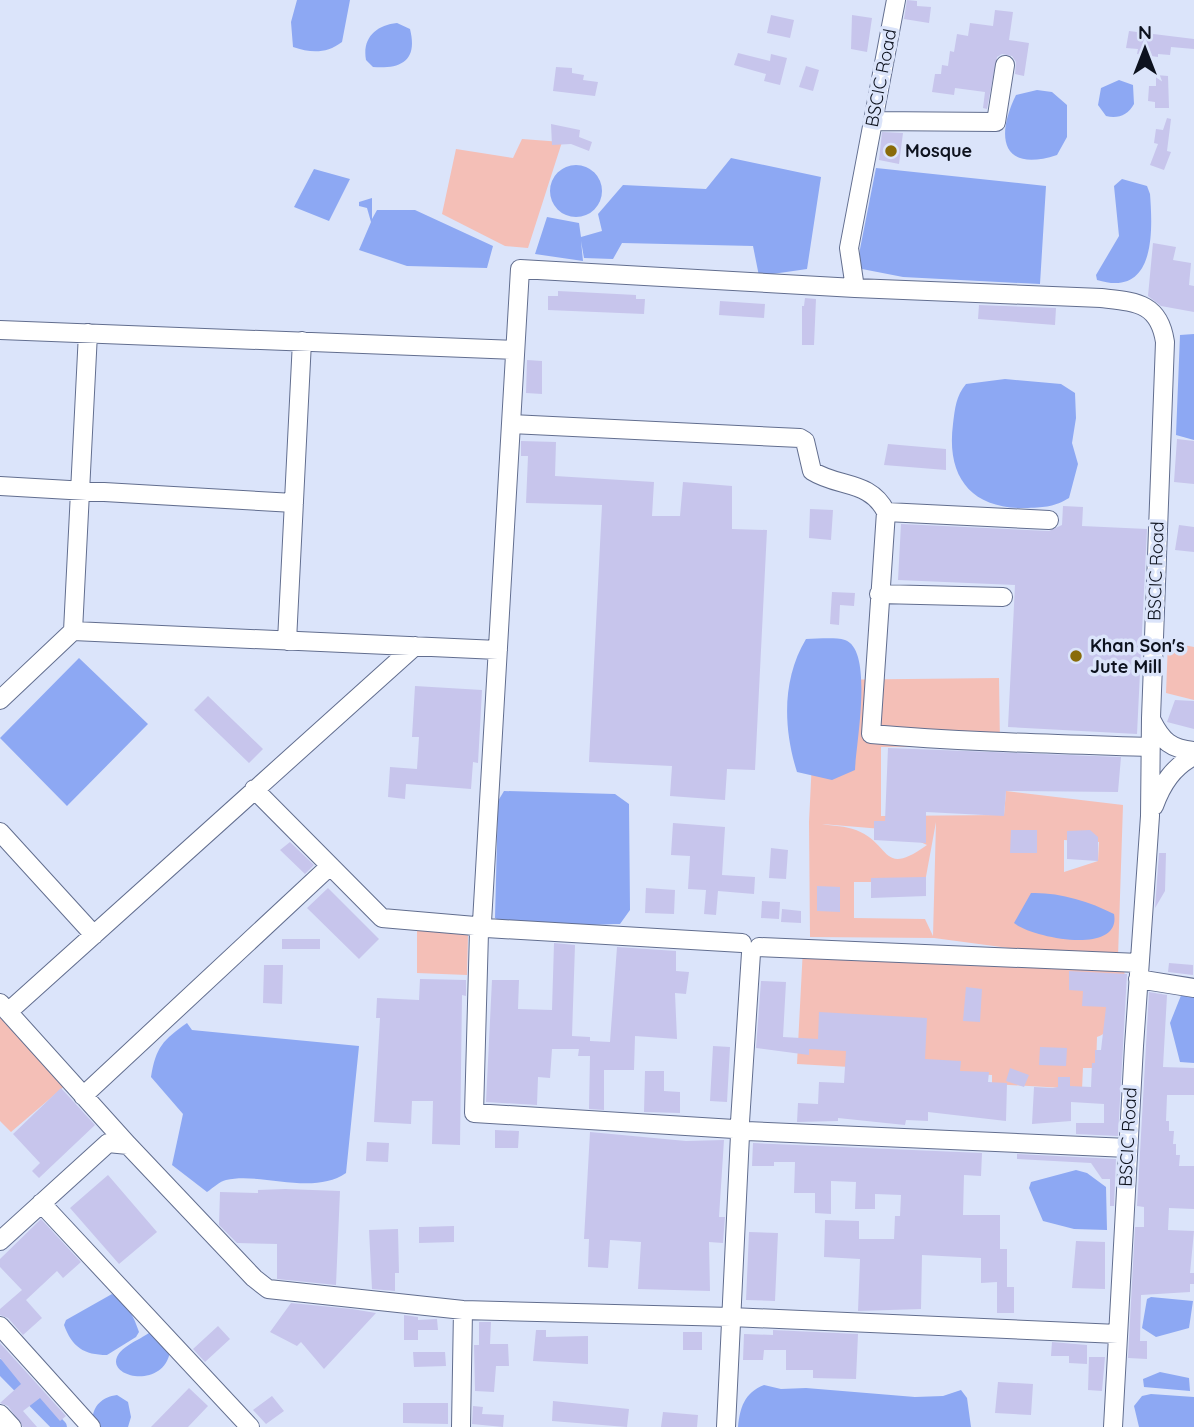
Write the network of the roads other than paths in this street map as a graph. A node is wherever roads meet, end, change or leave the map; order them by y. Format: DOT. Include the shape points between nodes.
graph roads {
  1 [pos="896,0"];
  2 [pos="1005,65"];
  3 [pos="873,121"];
  4 [pos="855,289"];
  5 [pos="0,330"];
  6 [pos="88,333"];
  7 [pos="302,341"];
  8 [pos="516,349"];
  9 [pos="511,424"];
  10 [pos="0,486"];
  11 [pos="78,491"];
  12 [pos="294,503"];
  13 [pos="886,512"];
  14 [pos="1049,520"];
  15 [pos="879,594"];
  16 [pos="1003,597"];
  17 [pos="72,631"];
  18 [pos="287,641"];
  19 [pos="415,646"];
  20 [pos="498,650"];
  21 [pos="0,700"];
  22 [pos="1151,718"];
  23 [pos="1150,747"];
  24 [pos="1194,753"];
  25 [pos="254,789"];
  26 [pos="1150,816"];
  27 [pos="0,832"];
  28 [pos="330,866"];
  29 [pos="480,927"];
  30 [pos="94,935"];
  31 [pos="751,948"];
  32 [pos="1139,971"];
  33 [pos="1194,988"];
  34 [pos="4,1008"];
  35 [pos="83,1096"];
  36 [pos="740,1129"];
  37 [pos="128,1145"];
  38 [pos="1128,1148"];
  39 [pos="41,1203"];
  40 [pos="0,1241"];
  41 [pos="463,1310"];
  42 [pos="731,1317"];
  43 [pos="0,1326"];
  44 [pos="1118,1334"];
  45 [pos="0,1414"];
  46 [pos="12,1427"];
  47 [pos="91,1427"];
  48 [pos="250,1427"];
  49 [pos="461,1427"];
  50 [pos="726,1427"];
  51 [pos="1112,1427"];
  1 -- 3 [label="street, BSCIC Road"];
  2 -- 3 [label="street" via="996,122"];
  3 -- 4 [label="street, BSCIC Road" via="849,248"];
  4 -- 8 [label="street" via="520,269"];
  4 -- 22 [label="street, BSCIC Road" via="1113,299 1137,302 1163,326"];
  5 -- 6 [label="street"];
  6 -- 7 [label="street"];
  6 -- 11 [label="street"];
  7 -- 8 [label="street"];
  7 -- 12 [label="street"];
  8 -- 9 [label="street"];
  9 -- 13 [label="street" via="800,438 805,441 812,471 869,491"];
  9 -- 20 [label="street"];
  10 -- 11 [label="street"];
  11 -- 12 [label="street"];
  11 -- 17 [label="street"];
  12 -- 18 [label="street"];
  13 -- 14 [label="street"];
  13 -- 15 [label="street"];
  15 -- 16 [label="street"];
  15 -- 23 [label="street" via="871,734 1009,744"];
  17 -- 18 [label="street"];
  17 -- 21 [label="street"];
  18 -- 19 [label="street"];
  19 -- 20 [label="street"];
  19 -- 25 [label="street"];
  20 -- 29 [label="street"];
  22 -- 23 [label="street, BSCIC Road"];
  22 -- 24 [label="street" via="1161,738 1173,748"];
  23 -- 26 [label="street, BSCIC Road"];
  24 -- 26 [label="street" via="1166,780"];
  25 -- 28 [label="street"];
  25 -- 30 [label="street"];
  26 -- 32 [label="street, BSCIC Road"];
  27 -- 30 [label="street"];
  28 -- 29 [label="street" via="382,918"];
  28 -- 35 [label="street"];
  29 -- 31 [label="street"];
  29 -- 36 [label="street" via="474,1113"];
  30 -- 34 [label="street"];
  31 -- 32 [label="street"];
  31 -- 36 [label="street"];
  32 -- 33 [label="street"];
  32 -- 38 [label="street, BSCIC Road"];
  34 -- 35 [label="street"];
  35 -- 37 [label="street"];
  36 -- 38 [label="street"];
  36 -- 42 [label="street"];
  37 -- 39 [label="street" via="108,1143"];
  37 -- 41 [label="street" via="268,1289"];
  38 -- 44 [label="street, BSCIC Road"];
  39 -- 40 [label="street"];
  39 -- 48 [label="street"];
  41 -- 42 [label="street"];
  41 -- 49 [label="street"];
  42 -- 44 [label="street"];
  42 -- 50 [label="street"];
  43 -- 47 [label="street"];
  44 -- 51 [label="street, BSCIC Road"];
  45 -- 46 [label="street"];
}
